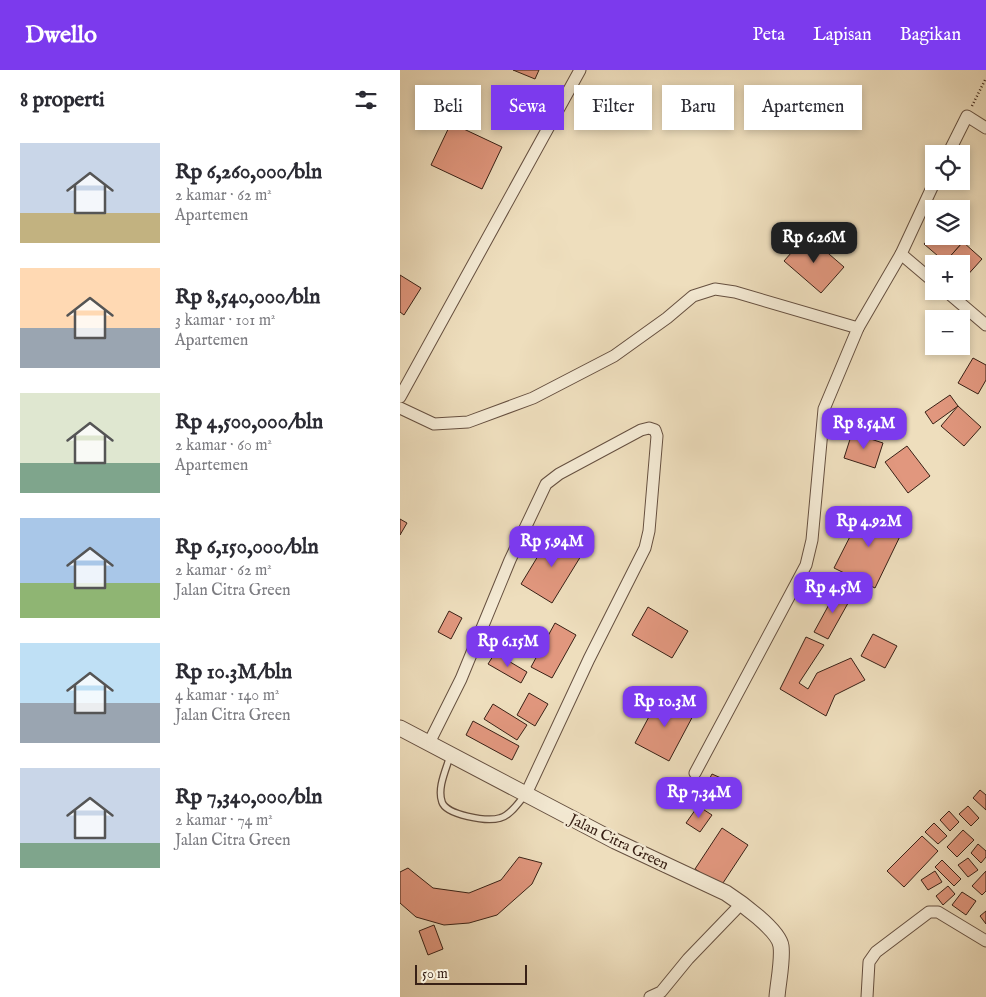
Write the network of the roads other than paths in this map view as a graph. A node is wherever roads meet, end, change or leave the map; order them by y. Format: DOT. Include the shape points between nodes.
graph roads {
  1 [pos="580,70"];
  2 [pos="986,128"];
  3 [pos="952,145"];
  4 [pos="931,190"];
  5 [pos="900,254"];
  6 [pos="925,275"];
  7 [pos="956,300"];
  8 [pos="986,326"];
  9 [pos="858,328"];
  10 [pos="400,397"];
  11 [pos="400,408"];
  12 [pos="400,728"];
  13 [pos="429,743"];
  14 [pos="450,754"];
  15 [pos="696,774"];
  16 [pos="526,794"];
  17 [pos="742,903"];
  18 [pos="986,941"];
  19 [pos="650,997"];
  20 [pos="777,997"];
  21 [pos="867,997"];
  1 -- 10 [label="street"];
  2 -- 3 [label="street" via="967,116"];
  4 -- 5 [label="street"];
  5 -- 6 [label="street"];
  5 -- 9 [label="street"];
  7 -- 8 [label="street"];
  9 -- 11 [label="street" via="715,289 694,296 614,356 533,398 468,422 434,424"];
  9 -- 15 [label="street" via="824,409 812,540 806,565"];
  12 -- 13 [label="street, Jalan Citra Green"];
  13 -- 14 [label="street, Jalan Citra Green"];
  13 -- 16 [label="street" via="462,679 510,560 546,484 641,430 655,430 649,531 644,548"];
  14 -- 16 [label="street, Jalan Citra Green"];
  14 -- 16 [label="lane" via="440,791 442,804 450,812 477,818 500,818"];
  16 -- 17 [label="street, Jalan Citra Green"];
  17 -- 19 [label="street" via="661,992"];
  17 -- 20 [label="street, Jalan Citra Green" via="772,931 781,945"];
  18 -- 21 [label="street" via="938,912 930,912 876,952 869,962"];
}
